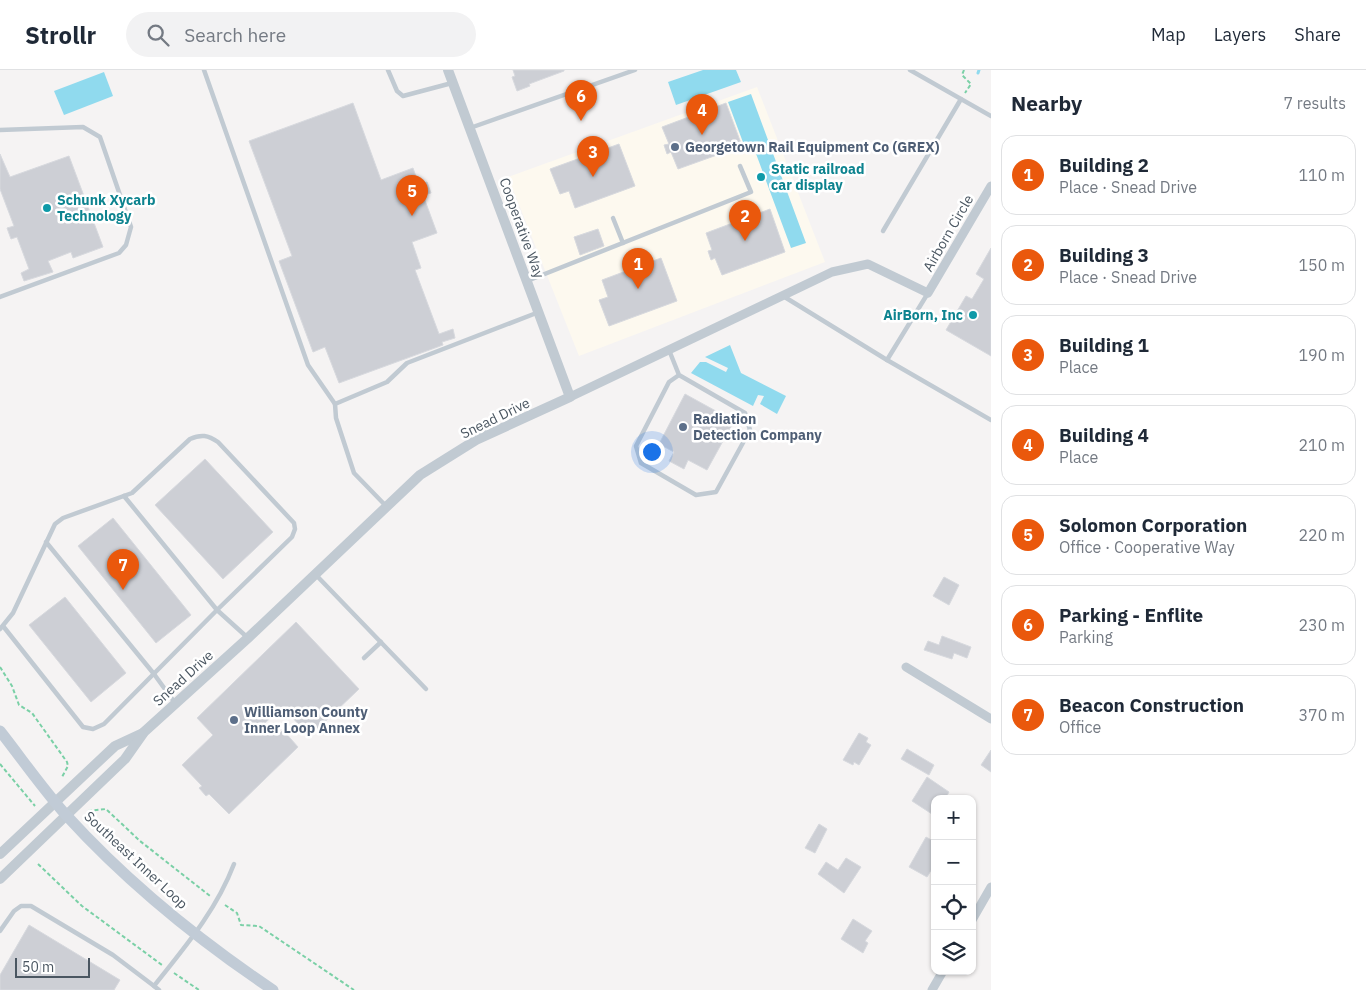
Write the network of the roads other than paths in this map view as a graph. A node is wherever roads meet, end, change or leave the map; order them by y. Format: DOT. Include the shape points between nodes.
graph roads {
  1 [pos="204,70"];
  2 [pos="388,70"];
  3 [pos="448,70"];
  4 [pos="635,70"];
  5 [pos="910,70"];
  6 [pos="453,82"];
  7 [pos="961,100"];
  8 [pos="991,116"];
  9 [pos="470,128"];
  10 [pos="0,130"];
  11 [pos="740,166"];
  12 [pos="991,186"];
  13 [pos="613,218"];
  14 [pos="883,231"];
  15 [pos="623,242"];
  16 [pos="527,281"];
  17 [pos="928,293"];
  18 [pos="783,296"];
  19 [pos="0,297"];
  20 [pos="539,312"];
  21 [pos="669,350"];
  22 [pos="887,360"];
  23 [pos="679,375"];
  24 [pos="570,397"];
  25 [pos="335,404"];
  26 [pos="991,420"];
  27 [pos="124,496"];
  28 [pos="386,506"];
  29 [pos="46,542"];
  30 [pos="315,574"];
  31 [pos="217,610"];
  32 [pos="2,628"];
  33 [pos="248,638"];
  34 [pos="381,642"];
  35 [pos="364,658"];
  36 [pos="906,667"];
  37 [pos="154,674"];
  38 [pos="426,689"];
  39 [pos="175,704"];
  40 [pos="991,719"];
  41 [pos="0,731"];
  42 [pos="144,732"];
  43 [pos="55,802"];
  44 [pos="67,815"];
  45 [pos="0,854"];
  46 [pos="234,864"];
  47 [pos="0,879"];
  48 [pos="991,887"];
  49 [pos="976,913"];
  50 [pos="0,931"];
  51 [pos="196,935"];
  52 [pos="940,975"];
  53 [pos="154,986"];
  54 [pos="159,990"];
  55 [pos="272,990"];
  56 [pos="932,990"];
  1 -- 25 [label="lane" via="308,365"];
  2 -- 6 [label="lane" via="397,91 404,96"];
  3 -- 6 [label="street, Cooperative Way"];
  4 -- 9 [label="lane"];
  5 -- 7 [label="lane"];
  6 -- 9 [label="street, Cooperative Way"];
  7 -- 8 [label="lane"];
  7 -- 14 [label="lane"];
  9 -- 16 [label="street, Cooperative Way"];
  10 -- 19 [label="lane" via="83,127 100,137 131,227 126,245 119,253"];
  11 -- 15 [label="lane" via="751,192"];
  12 -- 17 [label="street, Airborn Circle"];
  13 -- 15 [label="lane"];
  15 -- 16 [label="lane"];
  16 -- 20 [label="street, Cooperative Way"];
  17 -- 18 [label="street, Snead Drive" via="868,264 832,272"];
  17 -- 22 [label="lane"];
  18 -- 21 [label="street, Snead Drive"];
  18 -- 22 [label="lane"];
  20 -- 24 [label="street, Cooperative Way"];
  20 -- 25 [label="lane" via="407,363 387,382"];
  21 -- 23 [label="lane"];
  21 -- 24 [label="street, Snead Drive"];
  22 -- 26 [label="lane"];
  23 -- 23 [label="lane" via="669,382 636,446 641,463 696,495 716,492 750,430 746,413"];
  24 -- 28 [label="street, Snead Drive" via="476,440 420,475"];
  25 -- 28 [label="lane" via="336,418 354,472"];
  27 -- 29 [label="lane" via="63,518 55,524"];
  27 -- 31 [label="lane"];
  27 -- 31 [label="lane" via="132,493 190,440 208,436 218,442 294,522 292,537"];
  28 -- 30 [label="street, Snead Drive"];
  29 -- 32 [label="lane" via="13,613"];
  29 -- 37 [label="lane"];
  30 -- 33 [label="street, Snead Drive"];
  30 -- 34 [label="lane"];
  31 -- 33 [label="lane"];
  31 -- 37 [label="lane"];
  32 -- 37 [label="lane" via="83,727 93,729 104,724"];
  33 -- 39 [label="street, Snead Drive"];
  34 -- 35 [label="lane"];
  34 -- 38 [label="lane"];
  36 -- 40 [label="street"];
  37 -- 39 [label="lane"];
  39 -- 42 [label="street, Snead Drive"];
  41 -- 43 [label="main road, Southeast Inner Loop"];
  42 -- 43 [label="street, Snead Drive" via="115,746"];
  42 -- 44 [label="street, Snead Drive" via="125,759"];
  43 -- 44 [label="main road, Southeast Inner Loop"];
  43 -- 45 [label="street, Snead Drive"];
  44 -- 47 [label="street, Snead Drive"];
  44 -- 51 [label="main road, Southeast Inner Loop" via="122,871"];
  46 -- 51 [label="lane" via="219,899"];
  48 -- 49 [label="street"];
  50 -- 53 [label="lane" via="21,906 31,906 113,954"];
  51 -- 53 [label="lane"];
  51 -- 55 [label="main road, Southeast Inner Loop"];
  52 -- 56 [label="street"];
  53 -- 54 [label="lane"];
}
